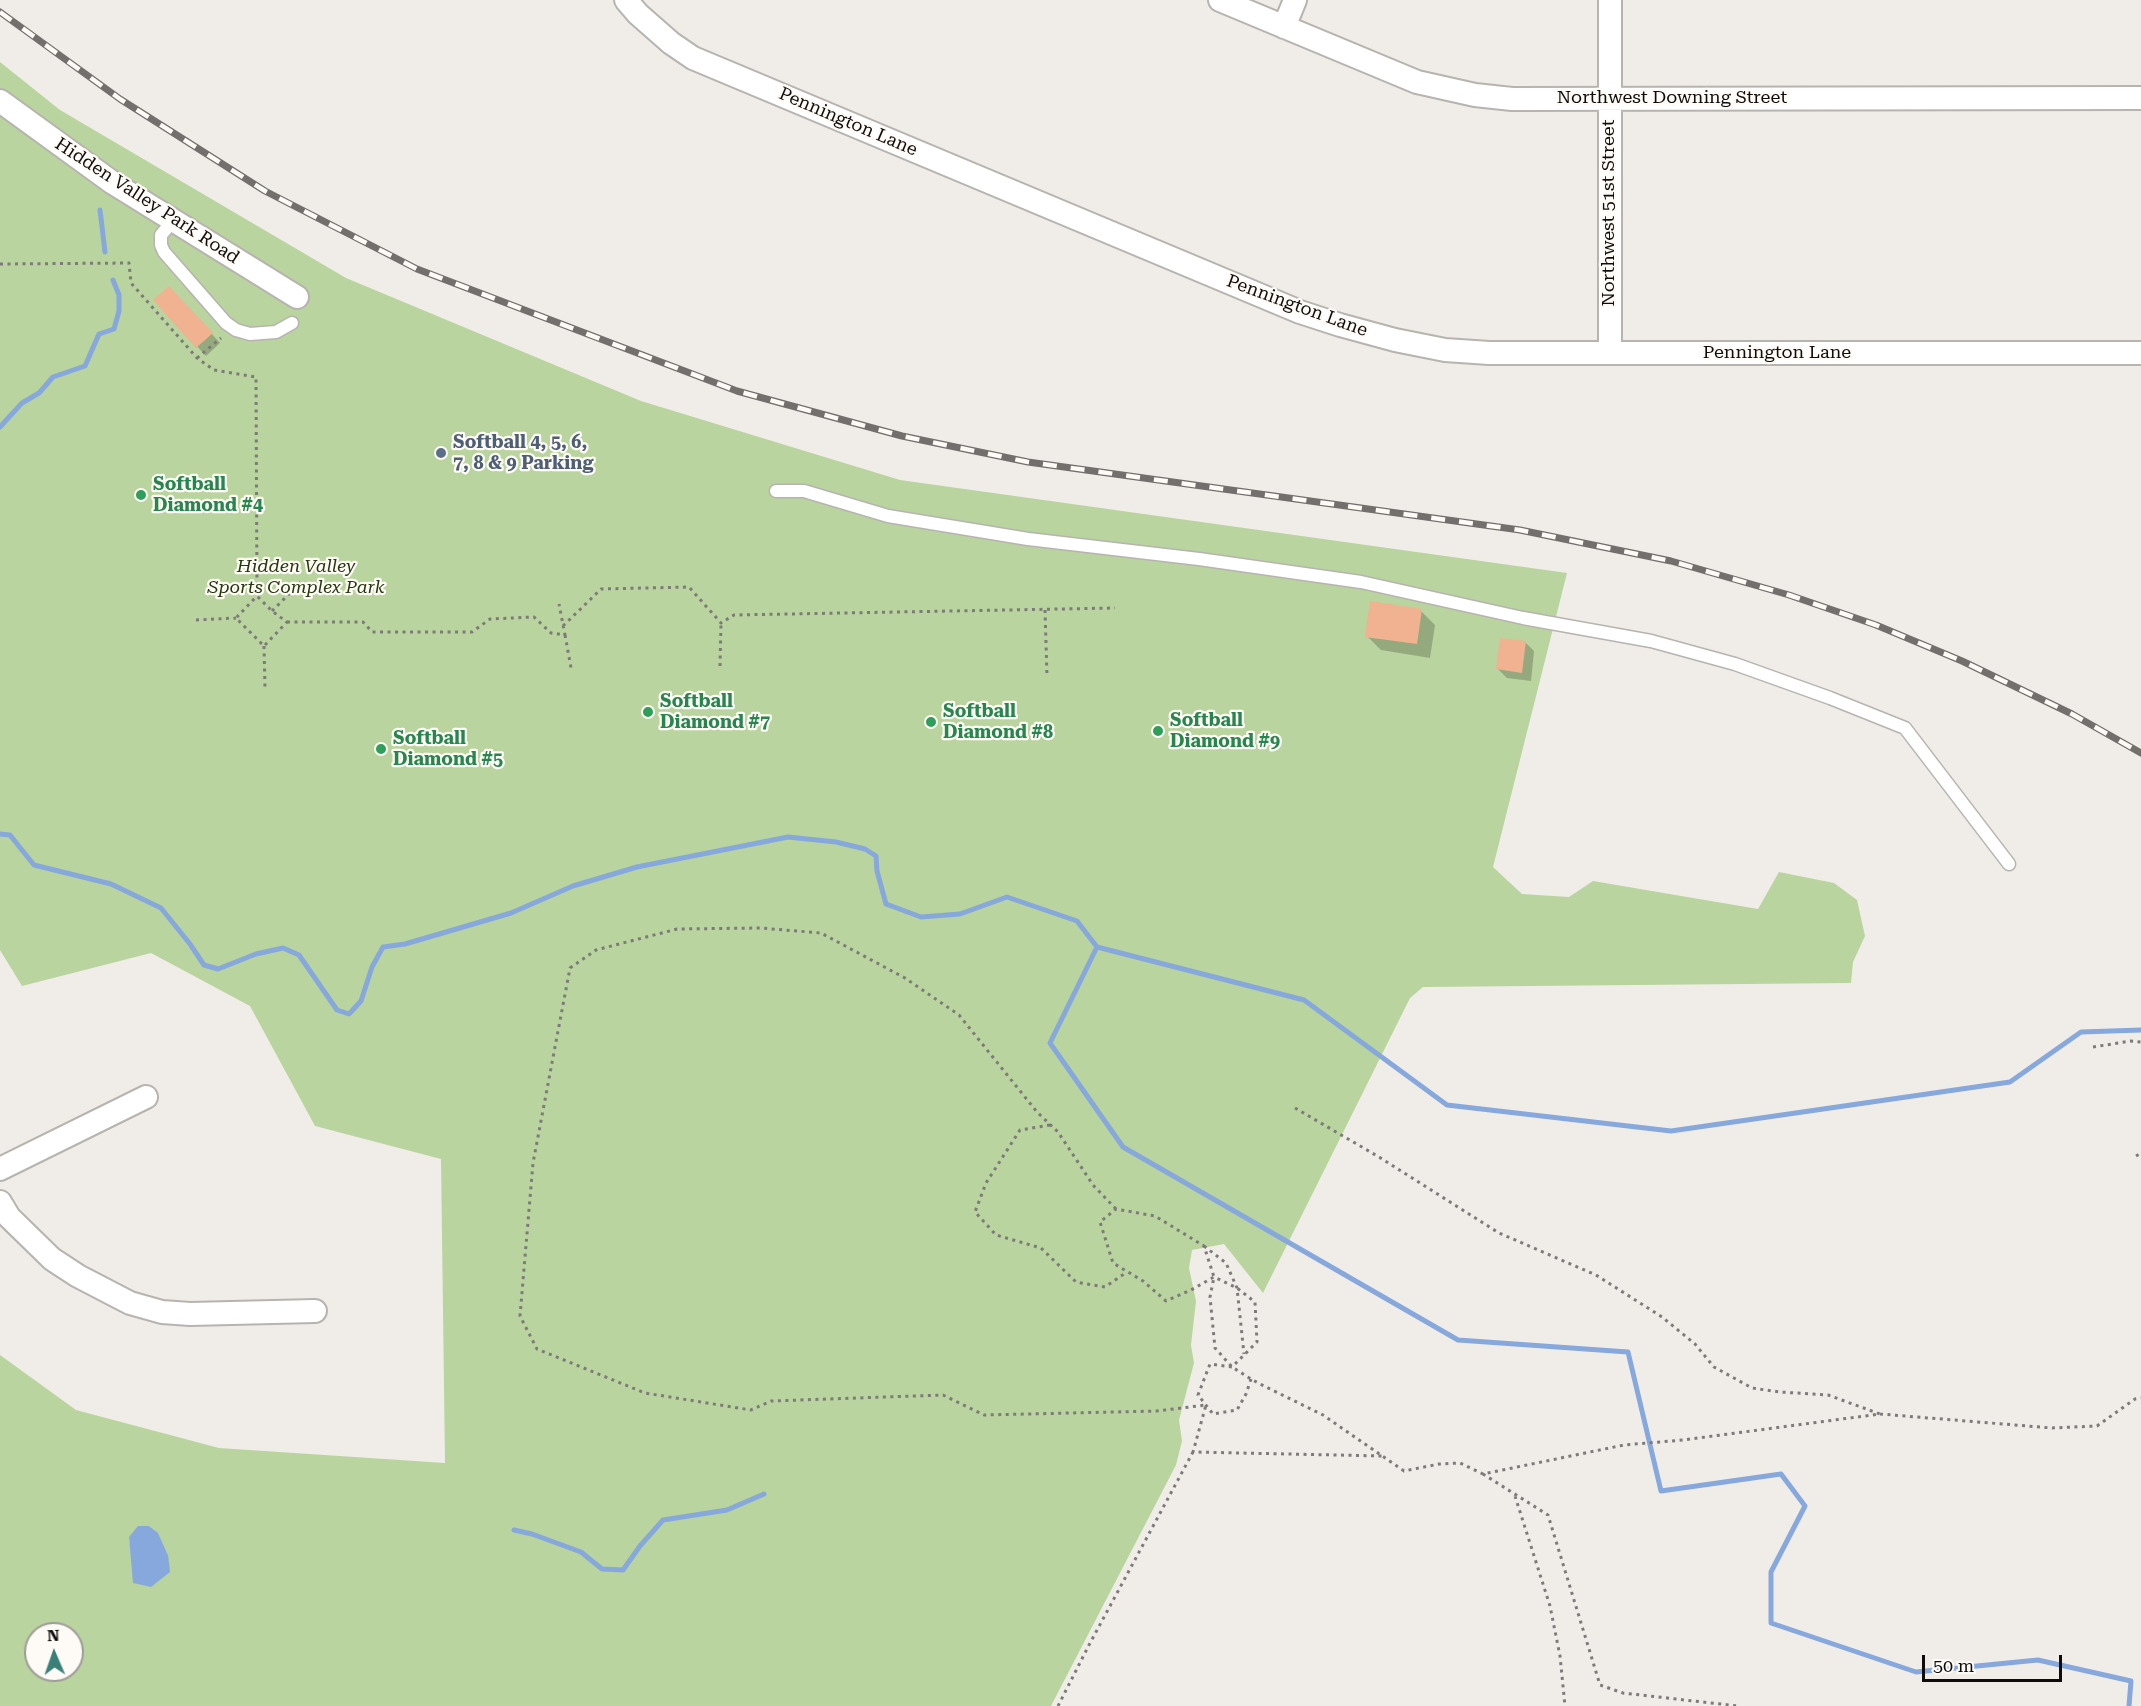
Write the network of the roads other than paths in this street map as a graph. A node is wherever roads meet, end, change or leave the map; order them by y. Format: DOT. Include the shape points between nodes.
graph roads {
  1 [pos="626,0"];
  2 [pos="1220,0"];
  3 [pos="1295,0"];
  4 [pos="1610,0"];
  5 [pos="1284,27"];
  6 [pos="1609,98"];
  7 [pos="2141,98"];
  8 [pos="0,101"];
  9 [pos="173,221"];
  10 [pos="297,297"];
  11 [pos="292,323"];
  12 [pos="1610,353"];
  13 [pos="2141,353"];
  14 [pos="776,491"];
  15 [pos="2009,864"];
  16 [pos="146,1097"];
  17 [pos="0,1169"];
  18 [pos="0,1202"];
  19 [pos="315,1311"];
  1 -- 12 [label="street, Pennington Lane" via="671,43 693,58 1300,312 1395,340 1445,350"];
  2 -- 5 [label="street, Northwest Downing Street"];
  3 -- 5 [label="street"];
  4 -- 6 [label="street, Northwest 51st Street"];
  5 -- 6 [label="street, Northwest Downing Street" via="1417,82 1475,95 1512,99"];
  6 -- 7 [label="street, Northwest Downing Street"];
  6 -- 12 [label="street, Northwest 51st Street"];
  8 -- 9 [label="street, Hidden Valley Park Road"];
  9 -- 10 [label="street, Hidden Valley Park Road"];
  9 -- 11 [label="lane" via="161,235 160,245 225,323 250,334 276,332"];
  12 -- 13 [label="street, Pennington Lane"];
  14 -- 15 [label="lane" via="804,492 888,516 1028,539 1362,582 1523,618 1651,641 1735,664 1905,728"];
  16 -- 17 [label="street"];
  18 -- 19 [label="street" via="9,1217 52,1259 130,1303 162,1312 190,1314"];
}
